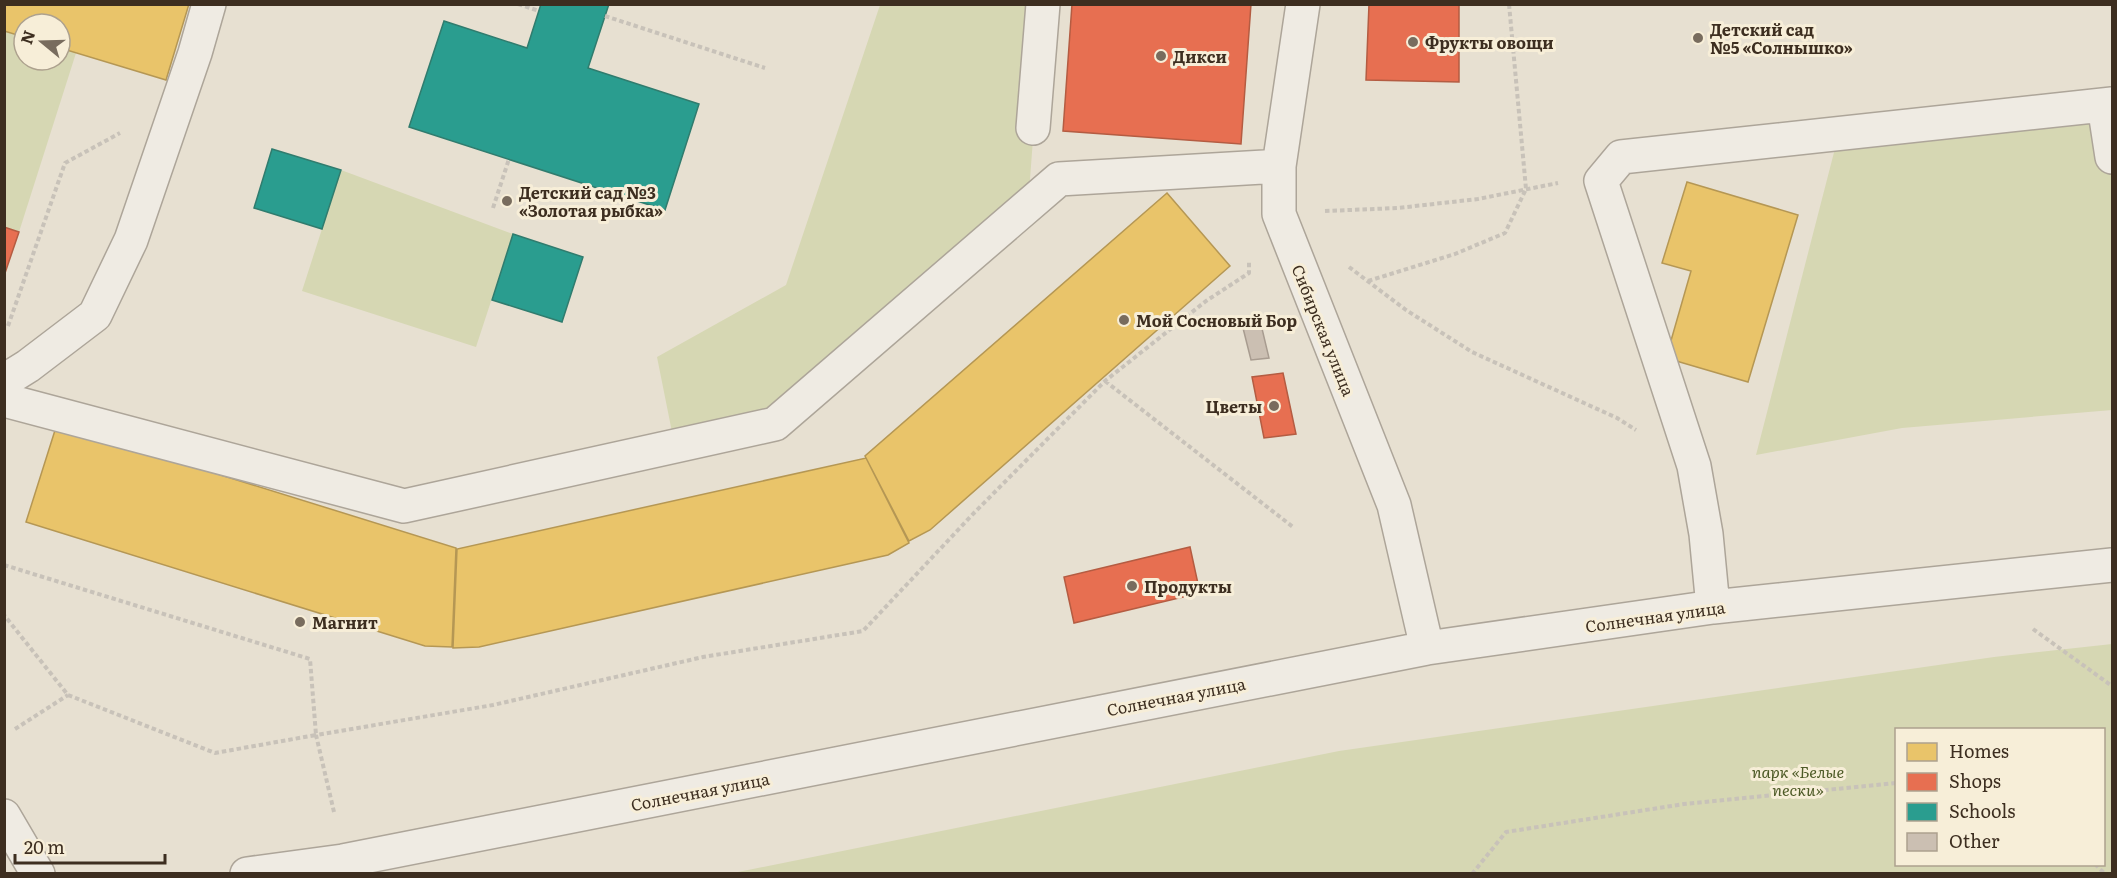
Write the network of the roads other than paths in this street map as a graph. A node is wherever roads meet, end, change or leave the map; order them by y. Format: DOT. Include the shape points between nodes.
graph roads {
  1 [pos="209,4"];
  2 [pos="1043,4"];
  3 [pos="1303,4"];
  4 [pos="2108,104"];
  5 [pos="1034,128"];
  6 [pos="2112,157"];
  7 [pos="1279,166"];
  8 [pos="4,381"];
  9 [pos="4,400"];
  10 [pos="2112,565"];
  11 [pos="1713,607"];
  12 [pos="1427,648"];
  13 [pos="4,816"];
  14 [pos="38,873"];
  15 [pos="247,873"];
  1 -- 8 [label="street" via="130,240 95,315"];
  2 -- 5 [label="street"];
  3 -- 7 [label="street, Сибирская улица"];
  4 -- 6 [label="street"];
  4 -- 11 [label="street" via="1621,158 1601,181 1694,466"];
  7 -- 9 [label="street" via="1059,179 775,424 404,506"];
  7 -- 12 [label="street, Сибирская улица" via="1279,214 1394,505"];
  10 -- 11 [label="street, Солнечная улица"];
  11 -- 12 [label="street, Солнечная улица"];
  12 -- 15 [label="street, Солнечная улица" via="343,861"];
  13 -- 14 [label="street"];
}
